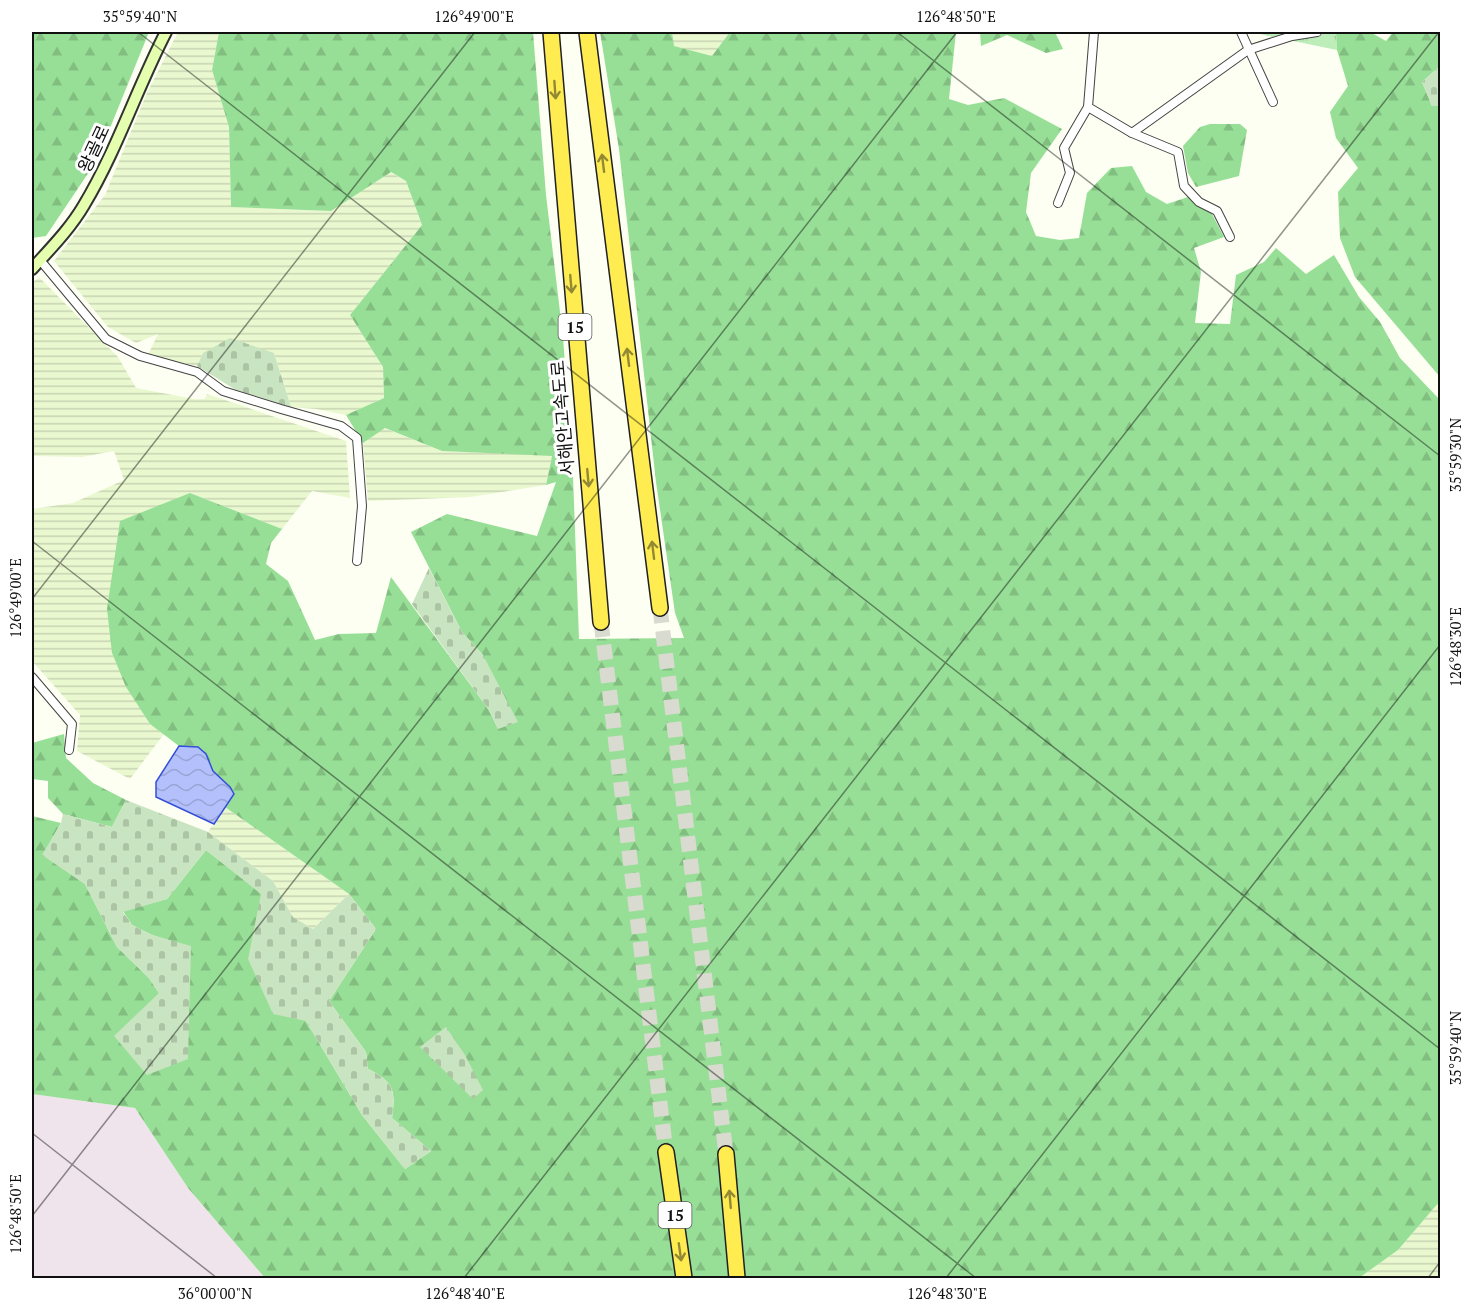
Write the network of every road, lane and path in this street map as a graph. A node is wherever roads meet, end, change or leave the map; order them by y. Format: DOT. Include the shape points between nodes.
graph roads {
  1 [pos="166,32"];
  2 [pos="551,32"];
  3 [pos="587,32"];
  4 [pos="1094,32"];
  5 [pos="1241,32"];
  6 [pos="1317,32"];
  7 [pos="1248,50"];
  8 [pos="1273,102"];
  9 [pos="1088,107"];
  10 [pos="1132,133"];
  11 [pos="1058,203"];
  12 [pos="1230,237"];
  13 [pos="40,260"];
  14 [pos="32,269"];
  15 [pos="357,561"];
  16 [pos="660,608"];
  17 [pos="601,622"];
  18 [pos="32,677"];
  19 [pos="69,750"];
  20 [pos="666,1152"];
  21 [pos="726,1154"];
  22 [pos="684,1278"];
  23 [pos="737,1278"];
  1 -- 13 [label="main road, 왕골로" via="104,169 83,207"];
  2 -- 17 [label="highway, 서해안고속도로 / 15, one-way"];
  16 -- 3 [label="highway, one-way"];
  4 -- 9 [label="street"];
  5 -- 7 [label="street"];
  6 -- 7 [label="street"];
  7 -- 8 [label="street"];
  7 -- 10 [label="street"];
  9 -- 10 [label="street"];
  9 -- 11 [label="street" via="1064,148 1070,173"];
  10 -- 12 [label="street" via="1178,152 1185,186 1199,202 1217,212"];
  13 -- 14 [label="main road, 왕골로"];
  13 -- 15 [label="street" via="106,339 140,356 197,372 224,391 341,426 357,438 362,506"];
  18 -- 19 [label="street" via="72,723"];
  20 -- 22 [label="highway, 15, one-way"];
  23 -- 21 [label="highway, one-way"];
}
